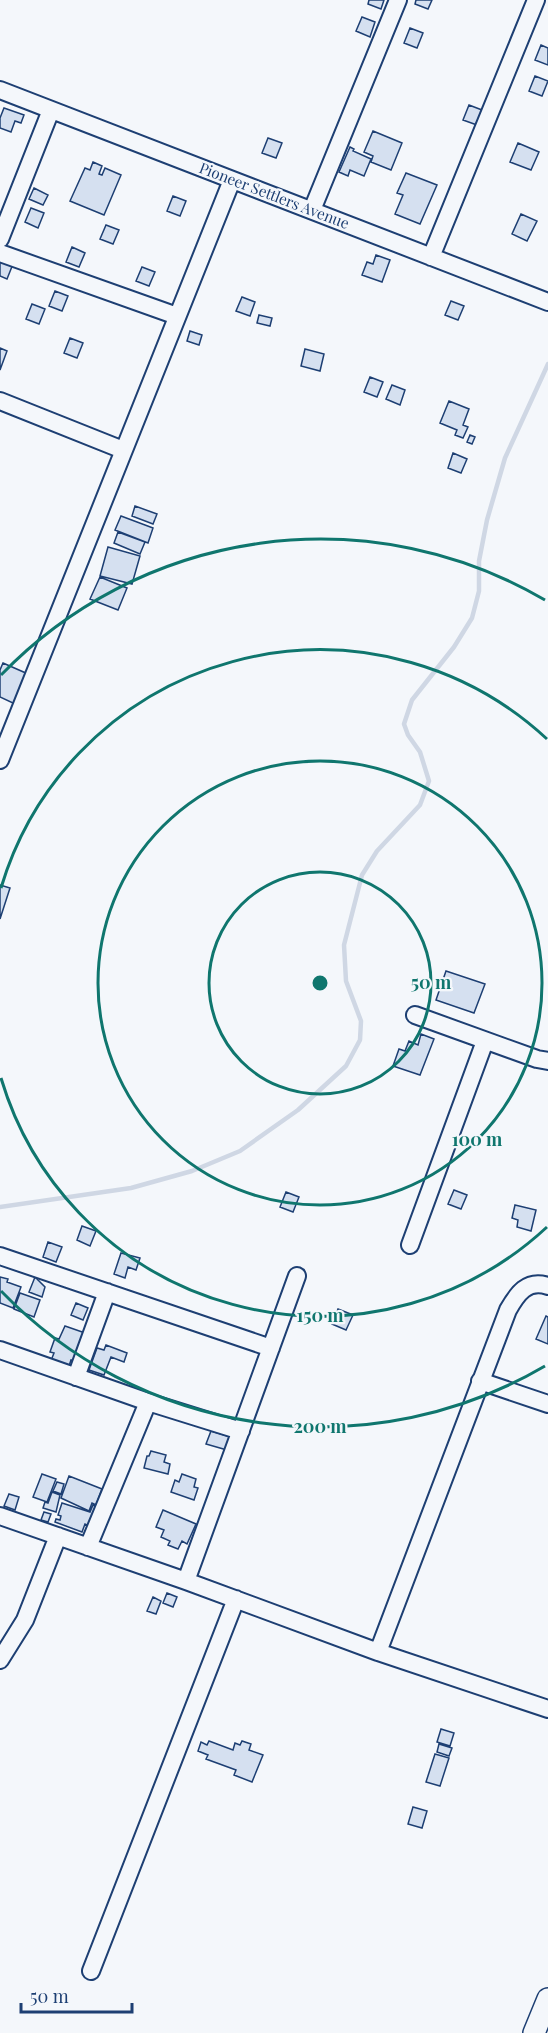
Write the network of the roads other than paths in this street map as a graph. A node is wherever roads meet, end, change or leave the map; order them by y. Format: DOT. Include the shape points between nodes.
graph roads {
  1 [pos="398,0"];
  2 [pos="536,0"];
  3 [pos="0,90"];
  4 [pos="51,110"];
  5 [pos="232,180"];
  6 [pos="312,210"];
  7 [pos="0,239"];
  8 [pos="0,253"];
  9 [pos="431,256"];
  10 [pos="543,300"];
  11 [pos="177,316"];
  12 [pos="0,401"];
  13 [pos="123,450"];
  14 [pos="5,728"];
  15 [pos="0,760"];
  16 [pos="415,1015"];
  17 [pos="485,1041"];
  18 [pos="548,1062"];
  19 [pos="410,1245"];
  20 [pos="0,1256"];
  21 [pos="297,1276"];
  22 [pos="548,1286"];
  23 [pos="107,1292"];
  24 [pos="271,1348"];
  25 [pos="0,1350"];
  26 [pos="76,1377"];
  27 [pos="480,1381"];
  28 [pos="148,1402"];
  29 [pos="548,1404"];
  30 [pos="241,1431"];
  31 [pos="0,1516"];
  32 [pos="57,1536"];
  33 [pos="88,1547"];
  34 [pos="186,1581"];
  35 [pos="236,1599"];
  36 [pos="378,1652"];
  37 [pos="0,1659"];
  38 [pos="548,1709"];
  39 [pos="91,1971"];
  40 [pos="548,2000"];
  41 [pos="534,2033"];
  1 -- 6 [label="street"];
  2 -- 9 [label="street"];
  3 -- 4 [label="street, Pioneer Settlers Avenue"];
  4 -- 5 [label="street, Pioneer Settlers Avenue"];
  4 -- 7 [label="street"];
  5 -- 6 [label="street, Pioneer Settlers Avenue"];
  5 -- 11 [label="street"];
  6 -- 9 [label="street, Pioneer Settlers Avenue"];
  8 -- 11 [label="street"];
  9 -- 10 [label="street, Pioneer Settlers Avenue"];
  11 -- 13 [label="street"];
  12 -- 13 [label="street"];
  13 -- 14 [label="street"];
  14 -- 15 [label="street"];
  16 -- 17 [label="street"];
  17 -- 18 [label="street"];
  17 -- 19 [label="street"];
  20 -- 23 [label="street"];
  21 -- 24 [label="street"];
  22 -- 27 [label="street" via="530,1285 518,1293"];
  23 -- 24 [label="street"];
  23 -- 26 [label="street"];
  24 -- 30 [label="street"];
  25 -- 26 [label="street"];
  26 -- 28 [label="street"];
  27 -- 29 [label="street"];
  27 -- 36 [label="street"];
  28 -- 30 [label="street"];
  28 -- 33 [label="street"];
  30 -- 34 [label="street"];
  31 -- 32 [label="street"];
  32 -- 33 [label="street"];
  32 -- 37 [label="street" via="25,1620"];
  33 -- 34 [label="street"];
  34 -- 35 [label="street"];
  35 -- 36 [label="street"];
  35 -- 39 [label="street"];
  36 -- 38 [label="street"];
  40 -- 41 [label="main road"];
}
